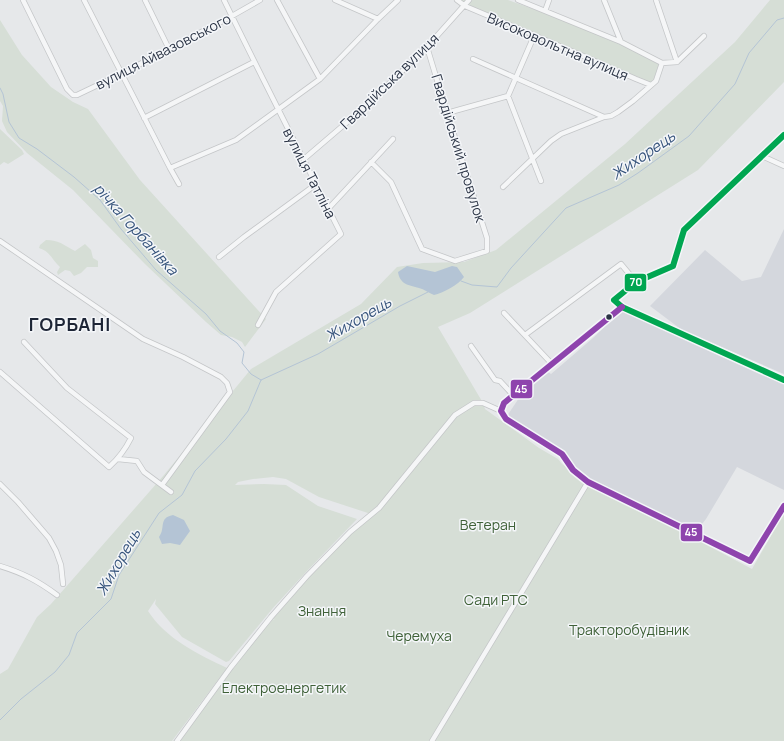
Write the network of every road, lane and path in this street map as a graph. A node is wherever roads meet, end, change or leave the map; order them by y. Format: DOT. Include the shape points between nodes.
graph roads {
  1 [pos="23,0"];
  2 [pos="84,0"];
  3 [pos="145,0"];
  4 [pos="224,0"];
  5 [pos="260,0"];
  6 [pos="277,0"];
  7 [pos="335,0"];
  8 [pos="398,0"];
  9 [pos="458,0"];
  10 [pos="469,0"];
  11 [pos="518,0"];
  12 [pos="550,0"];
  13 [pos="604,0"];
  14 [pos="656,0"];
  15 [pos="465,6"];
  16 [pos="544,11"];
  17 [pos="232,16"];
  18 [pos="378,19"];
  19 [pos="534,36"];
  20 [pos="704,36"];
  21 [pos="621,42"];
  22 [pos="427,46"];
  23 [pos="169,49"];
  24 [pos="473,59"];
  25 [pos="254,62"];
  26 [pos="676,62"];
  27 [pos="662,63"];
  28 [pos="121,74"];
  29 [pos="515,78"];
  30 [pos="320,79"];
  31 [pos="651,85"];
  32 [pos="508,96"];
  33 [pos="278,110"];
  34 [pos="447,113"];
  35 [pos="604,116"];
  36 [pos="144,118"];
  37 [pos="784,135"];
  38 [pos="393,138"];
  39 [pos="762,156"];
  40 [pos="304,159"];
  41 [pos="532,160"];
  42 [pos="371,162"];
  43 [pos="784,166"];
  44 [pos="170,168"];
  45 [pos="315,182"];
  46 [pos="541,182"];
  47 [pos="179,184"];
  48 [pos="503,187"];
  49 [pos="328,209"];
  50 [pos="0,241"];
  51 [pos="219,257"];
  52 [pos="636,282"];
  53 [pos="622,307"];
  54 [pos="504,313"];
  55 [pos="258,325"];
  56 [pos="525,335"];
  57 [pos="24,342"];
  58 [pos="471,346"];
  59 [pos="552,364"];
  60 [pos="0,372"];
  61 [pos="784,380"];
  62 [pos="513,395"];
  63 [pos="501,411"];
  64 [pos="118,459"];
  65 [pos="588,482"];
  66 [pos="0,484"];
  67 [pos="162,485"];
  68 [pos="171,492"];
  69 [pos="784,506"];
  70 [pos="0,566"];
  71 [pos="63,584"];
  72 [pos="57,595"];
  73 [pos="178,741"];
  74 [pos="432,741"];
  1 -- 28 [label="street, вулиця Айвазовського" via="67,89 73,95"];
  2 -- 28 [label="street"];
  3 -- 23 [label="street"];
  4 -- 17 [label="street, вулиця Татліна"];
  5 -- 17 [label="street, вулиця Айвазовського"];
  6 -- 30 [label="street"];
  7 -- 18 [label="street"];
  8 -- 18 [label="street"];
  9 -- 15 [label="street, Високовольтна вулиця"];
  10 -- 15 [label="street, Гвардійська вулиця"];
  11 -- 16 [label="street, Високовольтна вулиця"];
  12 -- 16 [label="street"];
  13 -- 21 [label="street"];
  14 -- 26 [label="street"];
  15 -- 19 [label="street, Високовольтна вулиця"];
  15 -- 22 [label="street, Гвардійська вулиця"];
  16 -- 21 [label="street, Високовольтна вулиця"];
  17 -- 23 [label="street, вулиця Айвазовського"];
  17 -- 25 [label="street, вулиця Татліна"];
  18 -- 30 [label="street"];
  19 -- 29 [label="street"];
  19 -- 31 [label="street, Високовольтна вулиця"];
  20 -- 26 [label="street"];
  21 -- 27 [label="street, Високовольтна вулиця"];
  22 -- 34 [label="street, Гвардійський провулок"];
  22 -- 40 [label="street, Гвардійська вулиця" via="366,106"];
  23 -- 28 [label="street, вулиця Айвазовського"];
  24 -- 29 [label="street"];
  25 -- 33 [label="street, вулиця Татліна"];
  25 -- 36 [label="street"];
  26 -- 27 [label="street"];
  27 -- 31 [label="street" via="656,81"];
  28 -- 36 [label="street"];
  29 -- 32 [label="street"];
  29 -- 35 [label="street"];
  30 -- 33 [label="street"];
  31 -- 35 [label="street" via="618,112"];
  32 -- 34 [label="street"];
  32 -- 41 [label="street"];
  33 -- 40 [label="street, вулиця Татліна"];
  33 -- 44 [label="street" via="236,140"];
  34 -- 42 [label="street, Гвардійський провулок" via="487,238 487,251 455,261 422,249 391,182"];
  35 -- 41 [label="street" via="561,134"];
  36 -- 44 [label="street"];
  37 -- 39 [label="street"];
  38 -- 42 [label="street"];
  39 -- 43 [label="street"];
  39 -- 52 [label="street" via="684,230 673,266"];
  40 -- 45 [label="street, вулиця Татліна"];
  41 -- 46 [label="street"];
  41 -- 48 [label="street"];
  42 -- 49 [label="street"];
  44 -- 47 [label="street"];
  45 -- 49 [label="street, вулиця Татліна"];
  45 -- 51 [label="street" via="311,188"];
  49 -- 55 [label="street, вулиця Татліна" via="341,234 276,292"];
  50 -- 67 [label="street" via="144,339 183,357 227,383 230,392"];
  52 -- 53 [label="street" via="614,300"];
  52 -- 56 [label="street" via="622,264"];
  53 -- 59 [label="street"];
  53 -- 61 [label="street"];
  54 -- 56 [label="street"];
  56 -- 59 [label="street"];
  57 -- 64 [label="street" via="67,388 131,438"];
  58 -- 62 [label="street" via="495,380 500,381"];
  59 -- 62 [label="street"];
  60 -- 64 [label="street" via="109,467"];
  62 -- 63 [label="street" via="504,403"];
  63 -- 65 [label="street" via="506,418 562,454 573,470"];
  63 -- 73 [label="street" via="474,402 455,416 379,508 350,532 271,617"];
  64 -- 67 [label="street" via="137,461 144,472"];
  65 -- 69 [label="street" via="750,562"];
  65 -- 74 [label="street"];
  66 -- 71 [label="street" via="49,538 61,564"];
  67 -- 68 [label="street"];
  70 -- 72 [label="street" via="36,580"];
}
